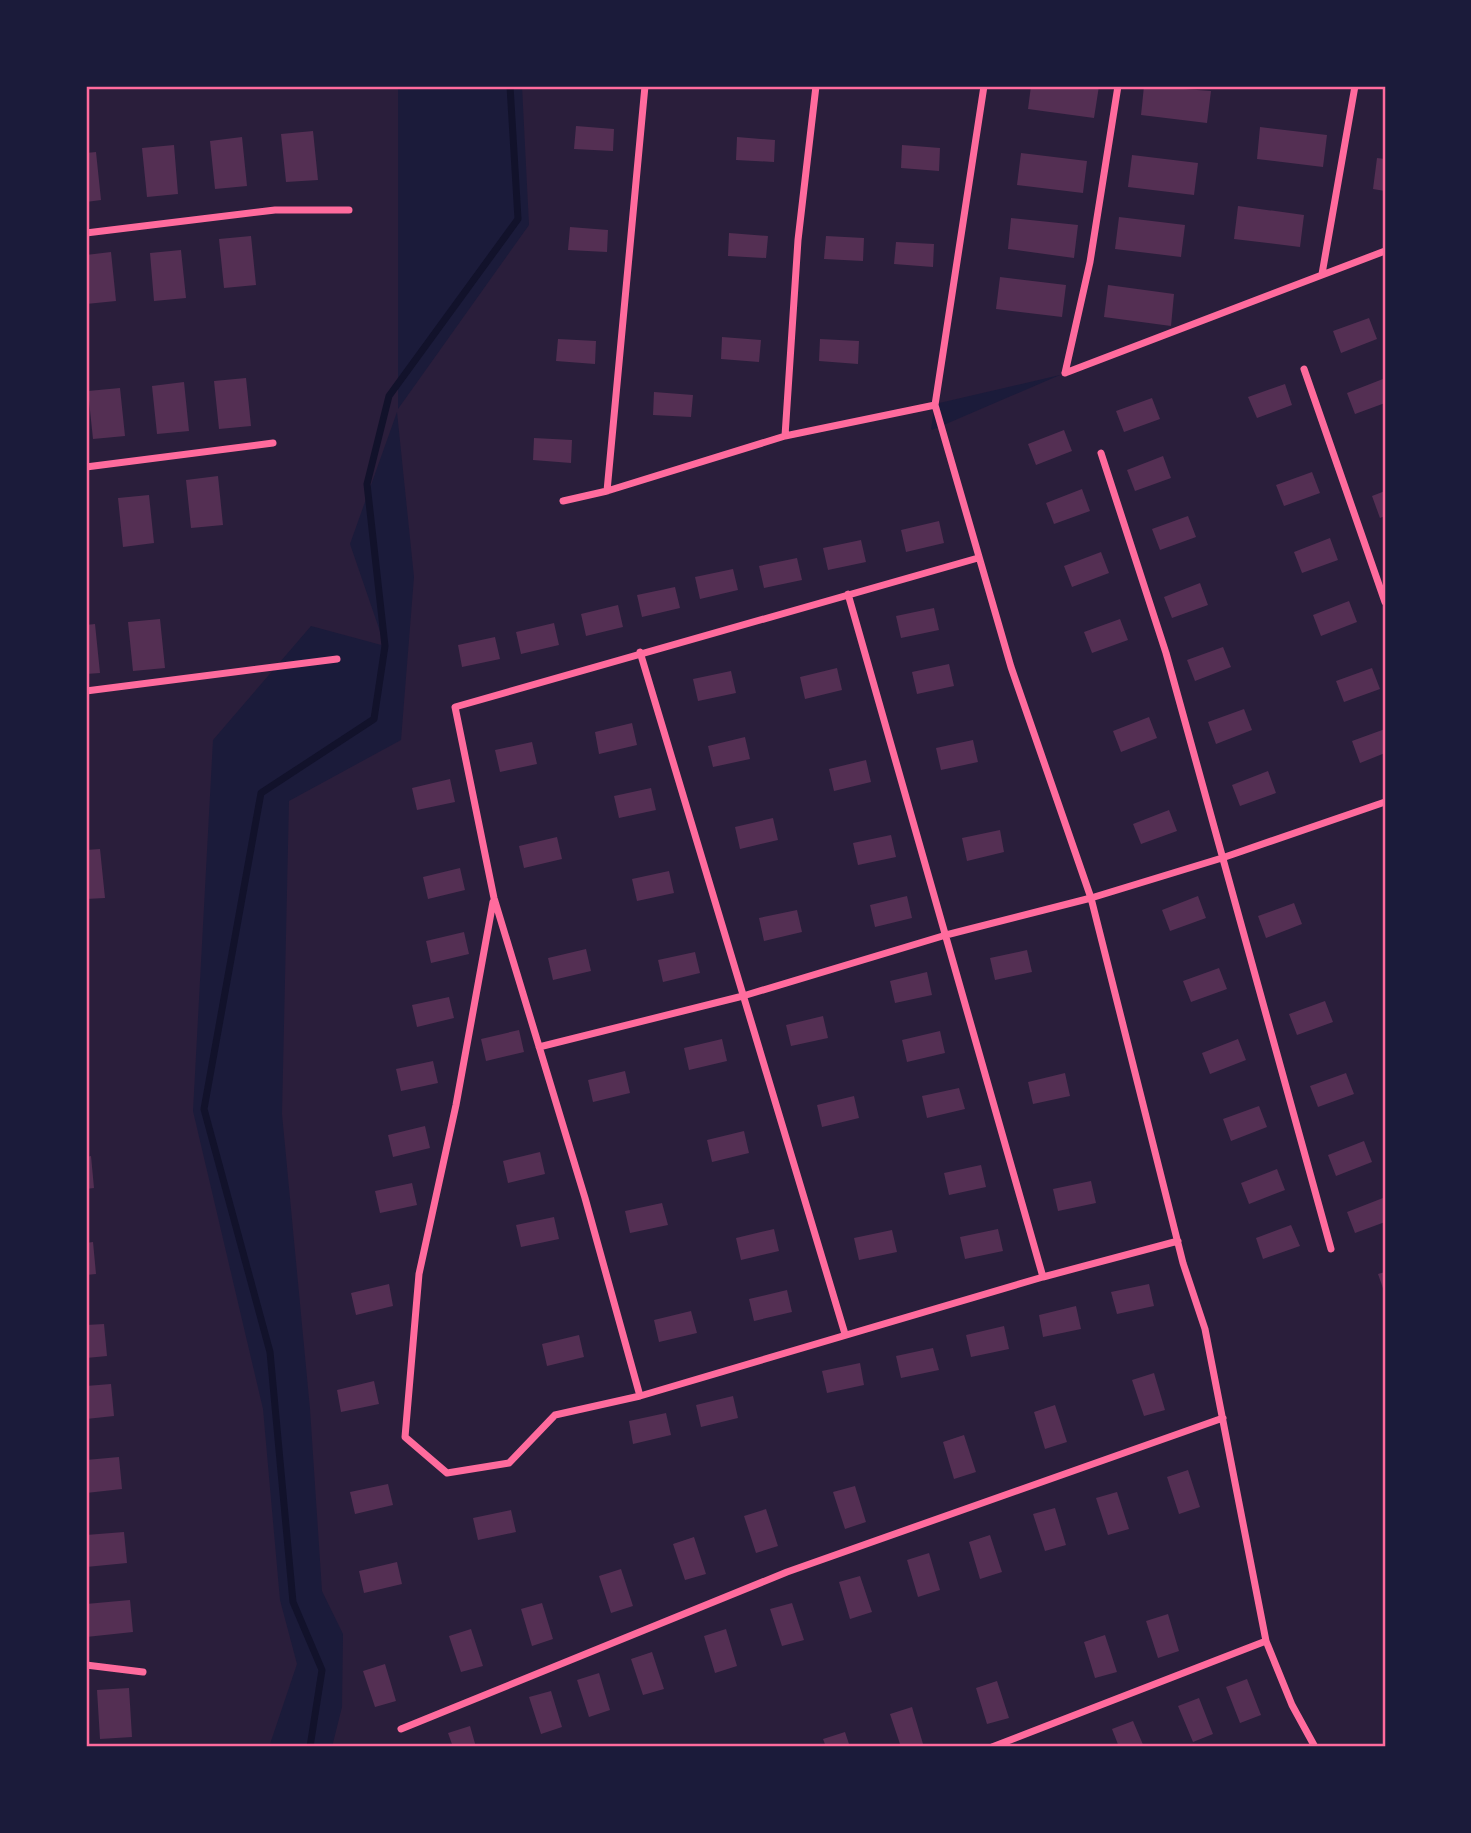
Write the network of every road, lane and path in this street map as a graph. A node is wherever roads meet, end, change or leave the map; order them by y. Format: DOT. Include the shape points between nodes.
graph roads {
  1 [pos="645,86"];
  2 [pos="816,86"];
  3 [pos="984,86"];
  4 [pos="1118,86"];
  5 [pos="1355,86"];
  6 [pos="349,210"];
  7 [pos="86,233"];
  8 [pos="1385,251"];
  9 [pos="1322,274"];
  10 [pos="1304,369"];
  11 [pos="935,405"];
  12 [pos="785,436"];
  13 [pos="273,443"];
  14 [pos="1101,453"];
  15 [pos="86,467"];
  16 [pos="607,491"];
  17 [pos="563,501"];
  18 [pos="978,558"];
  19 [pos="848,594"];
  20 [pos="1385,602"];
  21 [pos="640,652"];
  22 [pos="337,660"];
  23 [pos="86,691"];
  24 [pos="1385,802"];
  25 [pos="1222,858"];
  26 [pos="494,898"];
  27 [pos="1091,898"];
  28 [pos="946,935"];
  29 [pos="743,996"];
  30 [pos="539,1047"];
  31 [pos="1178,1241"];
  32 [pos="1331,1249"];
  33 [pos="1042,1277"];
  34 [pos="845,1334"];
  35 [pos="640,1396"];
  36 [pos="1223,1418"];
  37 [pos="1266,1641"];
  38 [pos="86,1665"];
  39 [pos="143,1672"];
  40 [pos="401,1730"];
  41 [pos="992,1747"];
  42 [pos="1315,1747"];
  1 -- 16 [label="street"];
  2 -- 12 [label="street" via="798,240"];
  3 -- 11 [label="street"];
  4 -- 9 [label="street" via="1090,262 1065,373"];
  5 -- 9 [label="street"];
  6 -- 7 [label="street" via="275,210"];
  8 -- 9 [label="street"];
  10 -- 20 [label="street"];
  11 -- 12 [label="street"];
  11 -- 18 [label="street"];
  12 -- 16 [label="street"];
  13 -- 15 [label="street"];
  14 -- 25 [label="street" via="1166,653"];
  16 -- 17 [label="street"];
  18 -- 19 [label="street"];
  18 -- 27 [label="street"];
  19 -- 21 [label="street"];
  19 -- 28 [label="street"];
  21 -- 26 [label="street" via="455,707"];
  21 -- 29 [label="street"];
  22 -- 23 [label="street"];
  24 -- 25 [label="street"];
  25 -- 27 [label="street"];
  25 -- 32 [label="street"];
  26 -- 30 [label="street"];
  26 -- 35 [label="street" via="456,1105 418,1274 405,1437 447,1473 509,1463 555,1415"];
  27 -- 28 [label="street"];
  27 -- 31 [label="street"];
  28 -- 29 [label="street"];
  28 -- 33 [label="street"];
  29 -- 30 [label="street"];
  29 -- 34 [label="street"];
  30 -- 35 [label="street"];
  31 -- 33 [label="street"];
  31 -- 36 [label="street" via="1205,1329"];
  33 -- 34 [label="street"];
  34 -- 35 [label="street"];
  36 -- 37 [label="street"];
  36 -- 40 [label="street" via="787,1572"];
  37 -- 41 [label="street"];
  37 -- 42 [label="street"];
  38 -- 39 [label="street"];
}
